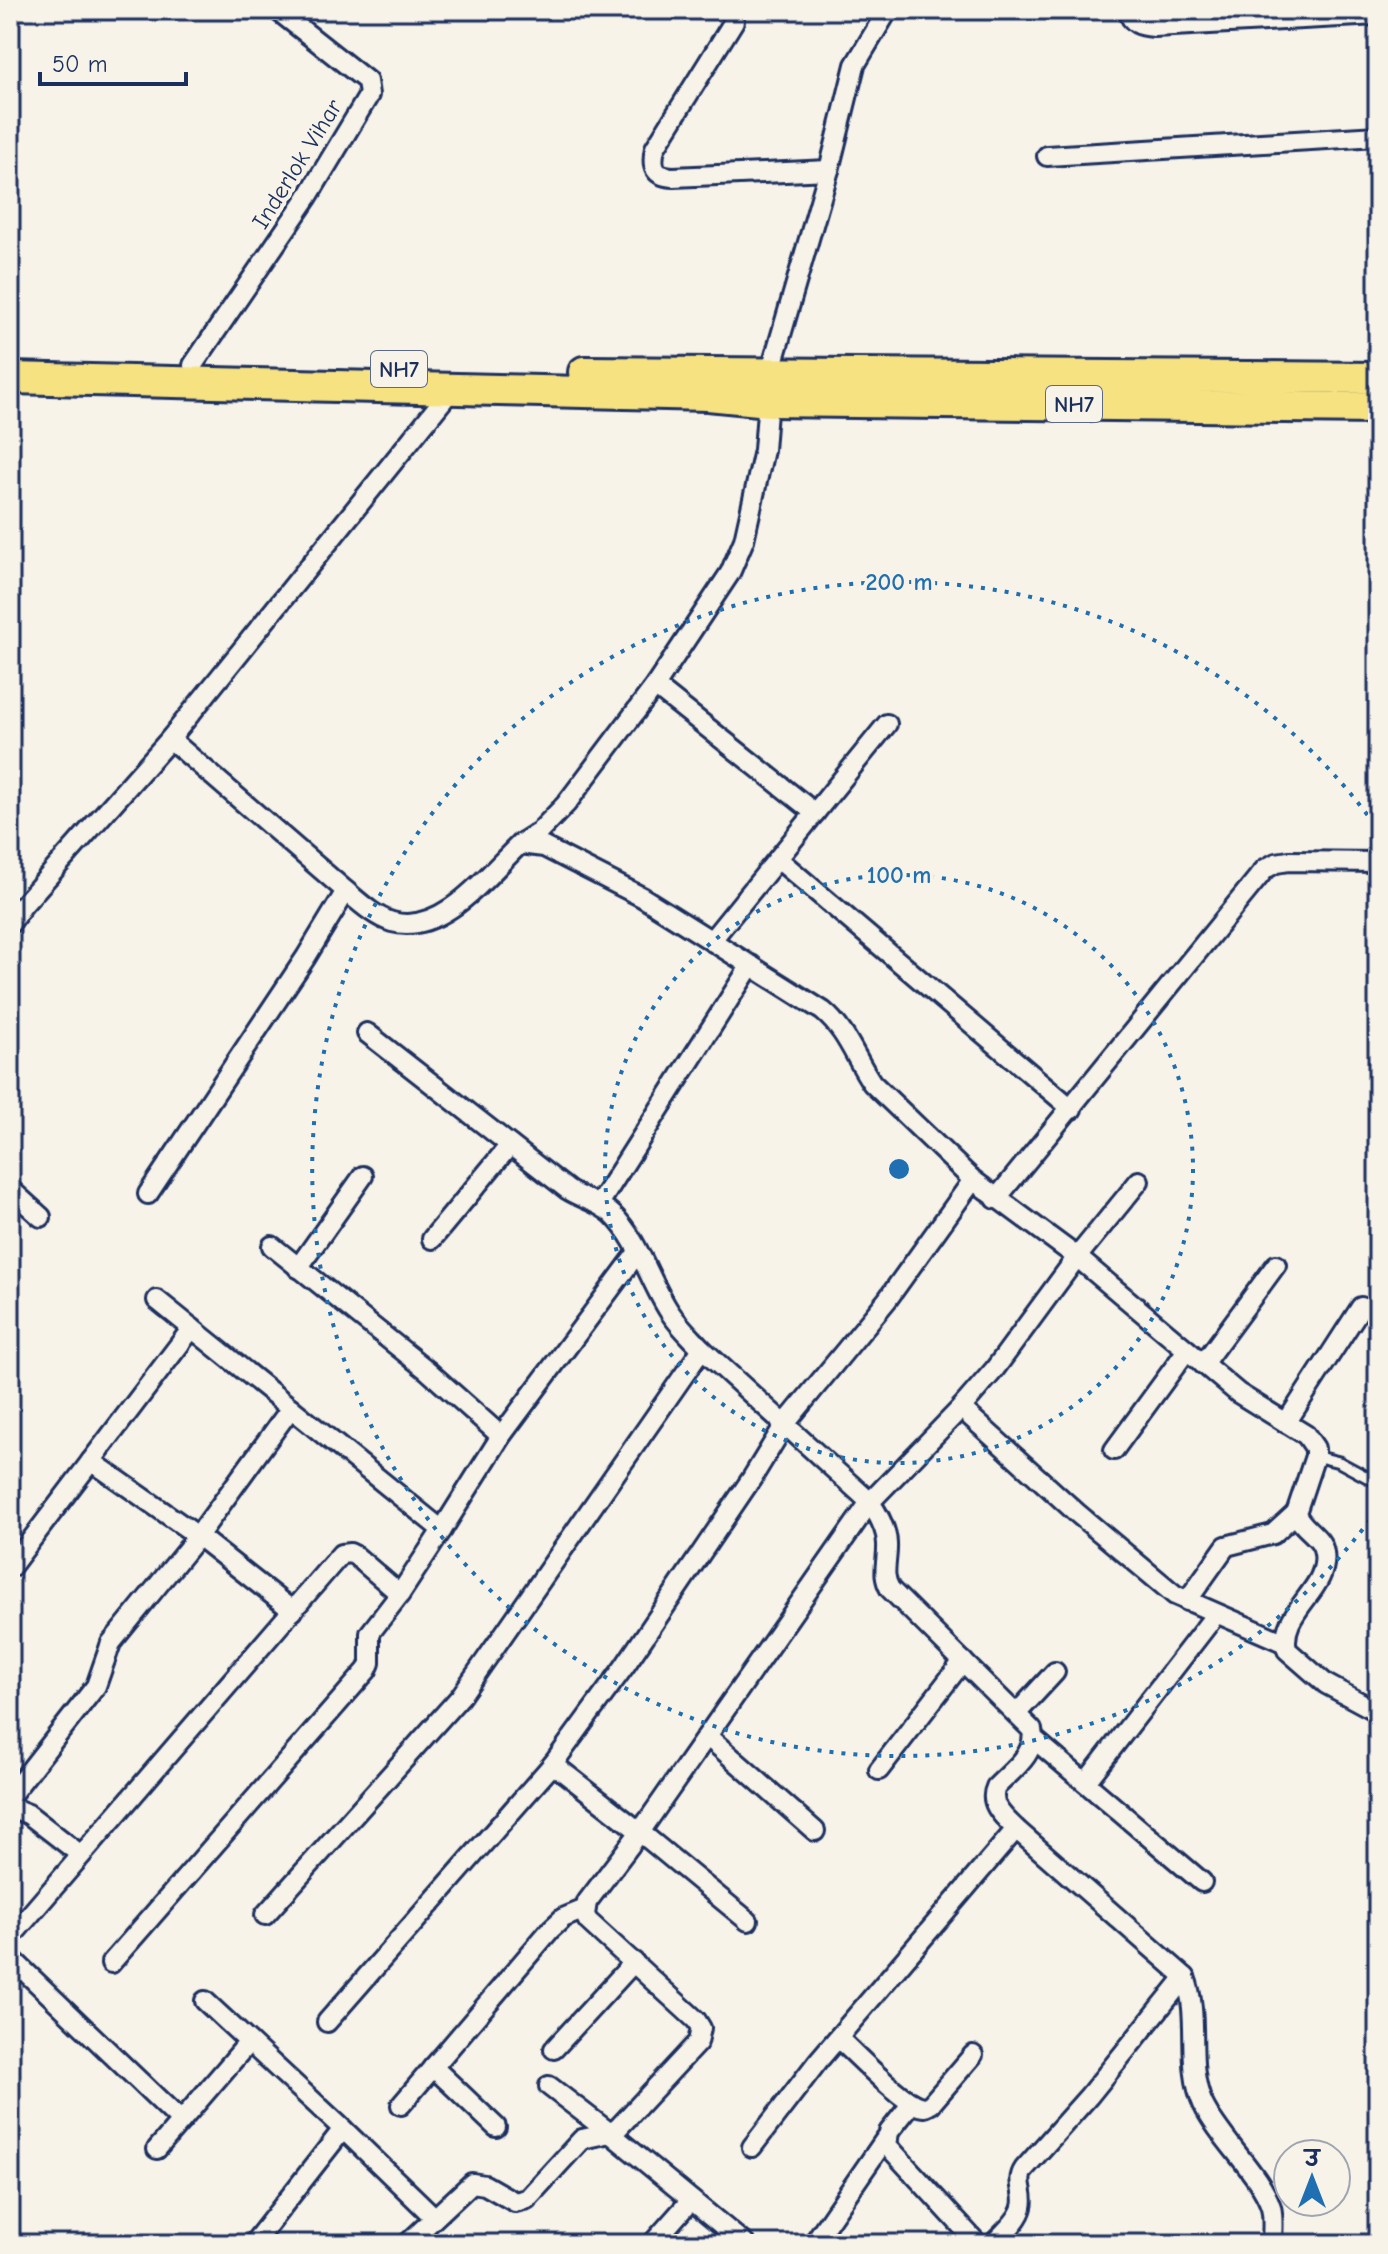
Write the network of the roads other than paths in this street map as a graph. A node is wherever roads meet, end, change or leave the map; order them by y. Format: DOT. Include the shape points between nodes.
graph roads {
  1 [pos="277,10"];
  2 [pos="888,10"];
  3 [pos="1128,10"];
  4 [pos="1378,15"];
  5 [pos="1215,17"];
  6 [pos="734,21"];
  7 [pos="1378,136"];
  8 [pos="1047,156"];
  9 [pos="829,170"];
  10 [pos="10,359"];
  11 [pos="193,365"];
  12 [pos="10,378"];
  13 [pos="1378,378"];
  14 [pos="547,381"];
  15 [pos="769,387"];
  16 [pos="452,389"];
  17 [pos="1378,408"];
  18 [pos="655,686"];
  19 [pos="887,724"];
  20 [pos="170,739"];
  21 [pos="815,813"];
  22 [pos="520,844"];
  23 [pos="778,859"];
  24 [pos="1378,862"];
  25 [pos="346,891"];
  26 [pos="10,924"];
  27 [pos="711,941"];
  28 [pos="751,965"];
  29 [pos="367,1033"];
  30 [pos="1072,1109"];
  31 [pos="510,1145"];
  32 [pos="363,1176"];
  33 [pos="973,1180"];
  34 [pos="1139,1181"];
  35 [pos="10,1189"];
  36 [pos="148,1194"];
  37 [pos="996,1199"];
  38 [pos="599,1204"];
  39 [pos="41,1217"];
  40 [pos="432,1239"];
  41 [pos="272,1246"];
  42 [pos="638,1252"];
  43 [pos="1077,1257"];
  44 [pos="1276,1265"];
  45 [pos="298,1268"];
  46 [pos="157,1300"];
  47 [pos="1361,1307"];
  48 [pos="192,1328"];
  49 [pos="702,1349"];
  50 [pos="1187,1350"];
  51 [pos="1203,1364"];
  52 [pos="291,1408"];
  53 [pos="961,1408"];
  54 [pos="1286,1423"];
  55 [pos="785,1424"];
  56 [pos="501,1436"];
  57 [pos="1114,1450"];
  58 [pos="1315,1456"];
  59 [pos="91,1461"];
  60 [pos="1378,1483"];
  61 [pos="870,1502"];
  62 [pos="1296,1513"];
  63 [pos="442,1530"];
  64 [pos="198,1536"];
  65 [pos="10,1568"];
  66 [pos="400,1594"];
  67 [pos="1187,1601"];
  68 [pos="293,1611"];
  69 [pos="1216,1614"];
  70 [pos="1285,1643"];
  71 [pos="963,1661"];
  72 [pos="1055,1672"];
  73 [pos="1378,1712"];
  74 [pos="1017,1713"];
  75 [pos="707,1736"];
  76 [pos="1034,1739"];
  77 [pos="553,1764"];
  78 [pos="879,1770"];
  79 [pos="1086,1782"];
  80 [pos="10,1796"];
  81 [pos="10,1807"];
  82 [pos="1016,1829"];
  83 [pos="815,1831"];
  84 [pos="640,1832"];
  85 [pos="81,1855"];
  86 [pos="1202,1882"];
  87 [pos="585,1909"];
  88 [pos="265,1915"];
  89 [pos="748,1921"];
  90 [pos="10,1938"];
  91 [pos="10,1957"];
  92 [pos="634,1962"];
  93 [pos="111,1963"];
  94 [pos="1185,1977"];
  95 [pos="205,2001"];
  96 [pos="327,2022"];
  97 [pos="838,2038"];
  98 [pos="249,2042"];
  99 [pos="554,2049"];
  100 [pos="973,2055"];
  101 [pos="433,2067"];
  102 [pos="549,2086"];
  103 [pos="912,2103"];
  104 [pos="401,2105"];
  105 [pos="181,2121"];
  106 [pos="496,2127"];
  107 [pos="343,2129"];
  108 [pos="610,2133"];
  109 [pos="886,2138"];
  110 [pos="752,2147"];
  111 [pos="157,2149"];
  112 [pos="691,2200"];
  113 [pos="434,2217"];
  114 [pos="253,2244"];
  115 [pos="407,2244"];
  116 [pos="652,2244"];
  117 [pos="745,2244"];
  118 [pos="813,2244"];
  119 [pos="978,2244"];
  120 [pos="993,2244"];
  121 [pos="1272,2244"];
  1 -- 11 [label="street, Inderlok Vihar" via="367,81 369,95 307,198"];
  2 -- 9 [label="street" via="855,65"];
  3 -- 5 [label="street" via="1142,27"];
  4 -- 5 [label="street"];
  6 -- 9 [label="street" via="655,148 657,172 696,177"];
  7 -- 8 [label="street"];
  9 -- 15 [label="street"];
  10 -- 11 [label="highway, NH7"];
  11 -- 14 [label="highway, NH7"];
  12 -- 16 [label="highway, NH7"];
  13 -- 15 [label="highway, NH7"];
  14 -- 15 [label="highway, NH7"];
  14 -- 16 [label="highway, NH7"];
  15 -- 17 [label="highway, NH7"];
  15 -- 18 [label="street" via="764,450 744,540 730,573"];
  16 -- 20 [label="street"];
  18 -- 21 [label="street"];
  18 -- 22 [label="street" via="566,804"];
  19 -- 21 [label="street"];
  20 -- 25 [label="street"];
  20 -- 26 [label="street"];
  21 -- 23 [label="street"];
  22 -- 25 [label="street" via="447,913 424,922 392,922"];
  22 -- 27 [label="street" via="558,854 642,897"];
  23 -- 27 [label="street"];
  23 -- 30 [label="street"];
  24 -- 30 [label="street" via="1289,861 1265,869"];
  25 -- 36 [label="street"];
  27 -- 28 [label="street"];
  28 -- 33 [label="street" via="838,1023 872,1083"];
  28 -- 38 [label="street"];
  29 -- 31 [label="street"];
  30 -- 37 [label="street"];
  31 -- 38 [label="street" via="568,1190"];
  31 -- 40 [label="street"];
  32 -- 45 [label="street"];
  33 -- 37 [label="street"];
  33 -- 55 [label="street" via="887,1300"];
  34 -- 43 [label="street"];
  35 -- 39 [label="street"];
  37 -- 43 [label="street"];
  38 -- 42 [label="street"];
  41 -- 45 [label="street"];
  42 -- 49 [label="street" via="669,1311"];
  42 -- 56 [label="street"];
  43 -- 50 [label="street"];
  43 -- 53 [label="street"];
  44 -- 51 [label="street"];
  45 -- 56 [label="street"];
  46 -- 48 [label="street"];
  47 -- 54 [label="street"];
  48 -- 52 [label="street"];
  48 -- 59 [label="street"];
  49 -- 55 [label="street"];
  49 -- 88 [label="street" via="460,1697"];
  50 -- 51 [label="street"];
  50 -- 57 [label="street"];
  51 -- 54 [label="street"];
  52 -- 63 [label="street"];
  52 -- 64 [label="street"];
  53 -- 61 [label="street"];
  53 -- 67 [label="street" via="1077,1513"];
  54 -- 58 [label="street" via="1306,1435"];
  55 -- 61 [label="street"];
  55 -- 77 [label="street" via="642,1641"];
  56 -- 63 [label="street"];
  58 -- 60 [label="lane"];
  58 -- 62 [label="street"];
  59 -- 64 [label="street"];
  59 -- 65 [label="street"];
  61 -- 71 [label="street" via="886,1535 884,1572 890,1589"];
  61 -- 75 [label="street"];
  62 -- 67 [label="street" via="1273,1534 1226,1546"];
  62 -- 70 [label="street" via="1321,1542 1325,1564 1295,1612"];
  63 -- 66 [label="street"];
  64 -- 68 [label="street"];
  64 -- 80 [label="street" via="111,1643 96,1686"];
  66 -- 68 [label="street" via="356,1556 345,1553"];
  66 -- 93 [label="street" via="370,1633 367,1670"];
  67 -- 69 [label="street"];
  68 -- 85 [label="street"];
  69 -- 70 [label="street"];
  69 -- 79 [label="street"];
  70 -- 73 [label="street" via="1292,1656 1326,1684"];
  71 -- 74 [label="street"];
  71 -- 78 [label="street"];
  72 -- 74 [label="street"];
  74 -- 76 [label="street"];
  75 -- 83 [label="street"];
  75 -- 84 [label="street"];
  76 -- 79 [label="street"];
  76 -- 82 [label="street" via="993,1794 994,1803"];
  77 -- 84 [label="street"];
  77 -- 96 [label="street"];
  79 -- 86 [label="street"];
  81 -- 85 [label="street" via="28,1814"];
  82 -- 94 [label="street"];
  82 -- 97 [label="street"];
  84 -- 87 [label="street"];
  84 -- 89 [label="street"];
  85 -- 90 [label="street"];
  87 -- 92 [label="street" via="588,1921"];
  87 -- 101 [label="street" via="550,1930"];
  91 -- 105 [label="street"];
  92 -- 99 [label="street"];
  92 -- 108 [label="street" via="696,2020 701,2035"];
  94 -- 120 [label="street" via="1024,2169 1019,2179 1021,2212"];
  94 -- 121 [label="street" via="1203,2103 1267,2198"];
  95 -- 98 [label="street"];
  97 -- 103 [label="street"];
  97 -- 110 [label="street"];
  98 -- 105 [label="street"];
  98 -- 107 [label="street"];
  100 -- 103 [label="street" via="931,2104"];
  101 -- 104 [label="street"];
  101 -- 106 [label="street"];
  102 -- 108 [label="street"];
  103 -- 109 [label="street"];
  105 -- 111 [label="street"];
  107 -- 113 [label="street"];
  107 -- 114 [label="street"];
  108 -- 112 [label="street"];
  108 -- 113 [label="street" via="582,2139 522,2202 472,2183"];
  109 -- 118 [label="street"];
  109 -- 119 [label="street" via="896,2156"];
  112 -- 116 [label="street"];
  112 -- 117 [label="street"];
  113 -- 115 [label="street"];
}
